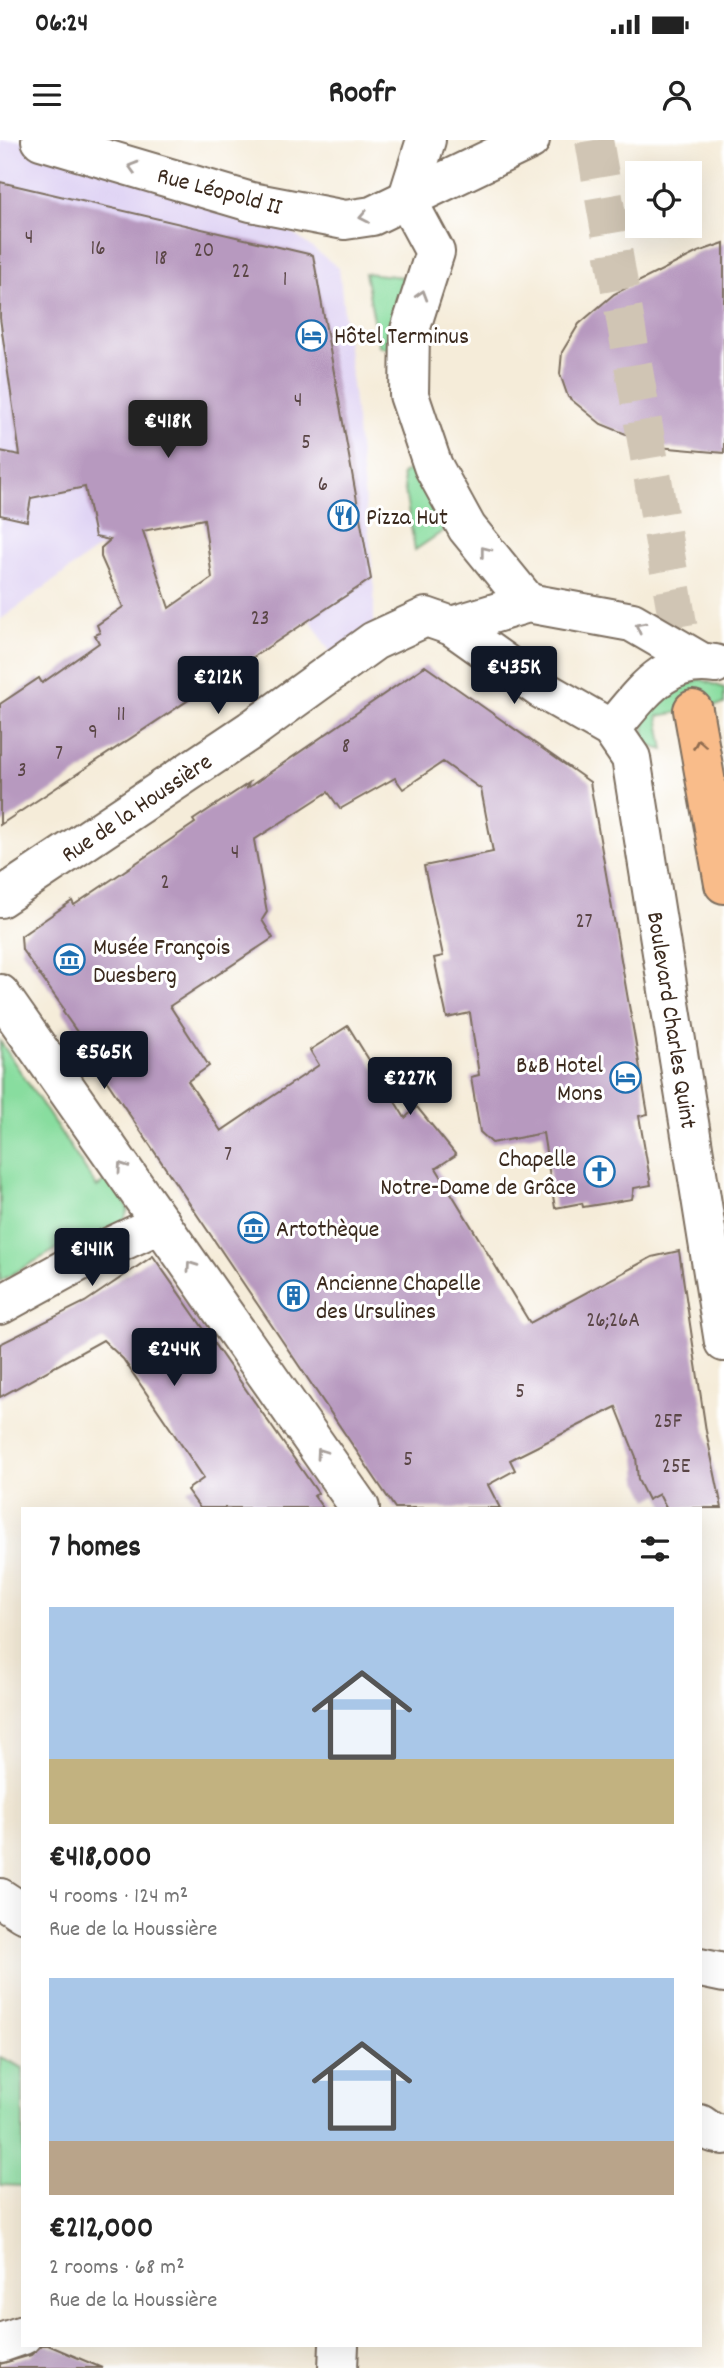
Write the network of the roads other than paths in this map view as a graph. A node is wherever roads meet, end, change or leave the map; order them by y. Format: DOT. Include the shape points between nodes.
graph roads {
  1 [pos="41,140"];
  2 [pos="426,140"];
  3 [pos="530,140"];
  4 [pos="407,200"];
  5 [pos="528,603"];
  6 [pos="452,626"];
  7 [pos="712,663"];
  8 [pos="692,710"];
  9 [pos="611,729"];
  10 [pos="724,884"];
  11 [pos="0,898"];
  12 [pos="0,994"];
  13 [pos="161,1223"];
  14 [pos="0,1305"];
  15 [pos="724,1342"];
  16 [pos="359,1507"];
  17 [pos="0,1898"];
  18 [pos="21,1912"];
  19 [pos="702,1968"];
  20 [pos="724,1973"];
  21 [pos="702,2125"];
  22 [pos="724,2135"];
  23 [pos="21,2336"];
  24 [pos="0,2343"];
  25 [pos="339,2347"];
  26 [pos="338,2368"];
  4 -- 1 [label="street, Rue Léopold II, one-way" via="372,216 345,220 251,202"];
  2 -- 4 [label="street"];
  3 -- 4 [label="street, Rue Léopold II"];
  5 -- 4 [label="street, one-way" via="467,528 433,466 409,395 410,330 435,252"];
  5 -- 6 [label="street"];
  7 -- 5 [label="street, one-way" via="632,622"];
  6 -- 9 [label="street" via="541,689"];
  6 -- 11 [label="street, Rue de la Houssière" via="426,617 374,641 251,730"];
  7 -- 9 [label="street" via="658,675"];
  10 -- 8 [label="highway, one-way"];
  9 -- 15 [label="street, Boulevard Charles Quint" via="632,758"];
  13 -- 12 [label="street, one-way"];
  13 -- 14 [label="street"];
  16 -- 13 [label="street, one-way"];
  17 -- 18 [label="street"];
  19 -- 20 [label="street"];
  21 -- 22 [label="street"];
  23 -- 24 [label="street"];
  25 -- 26 [label="street"];
}
